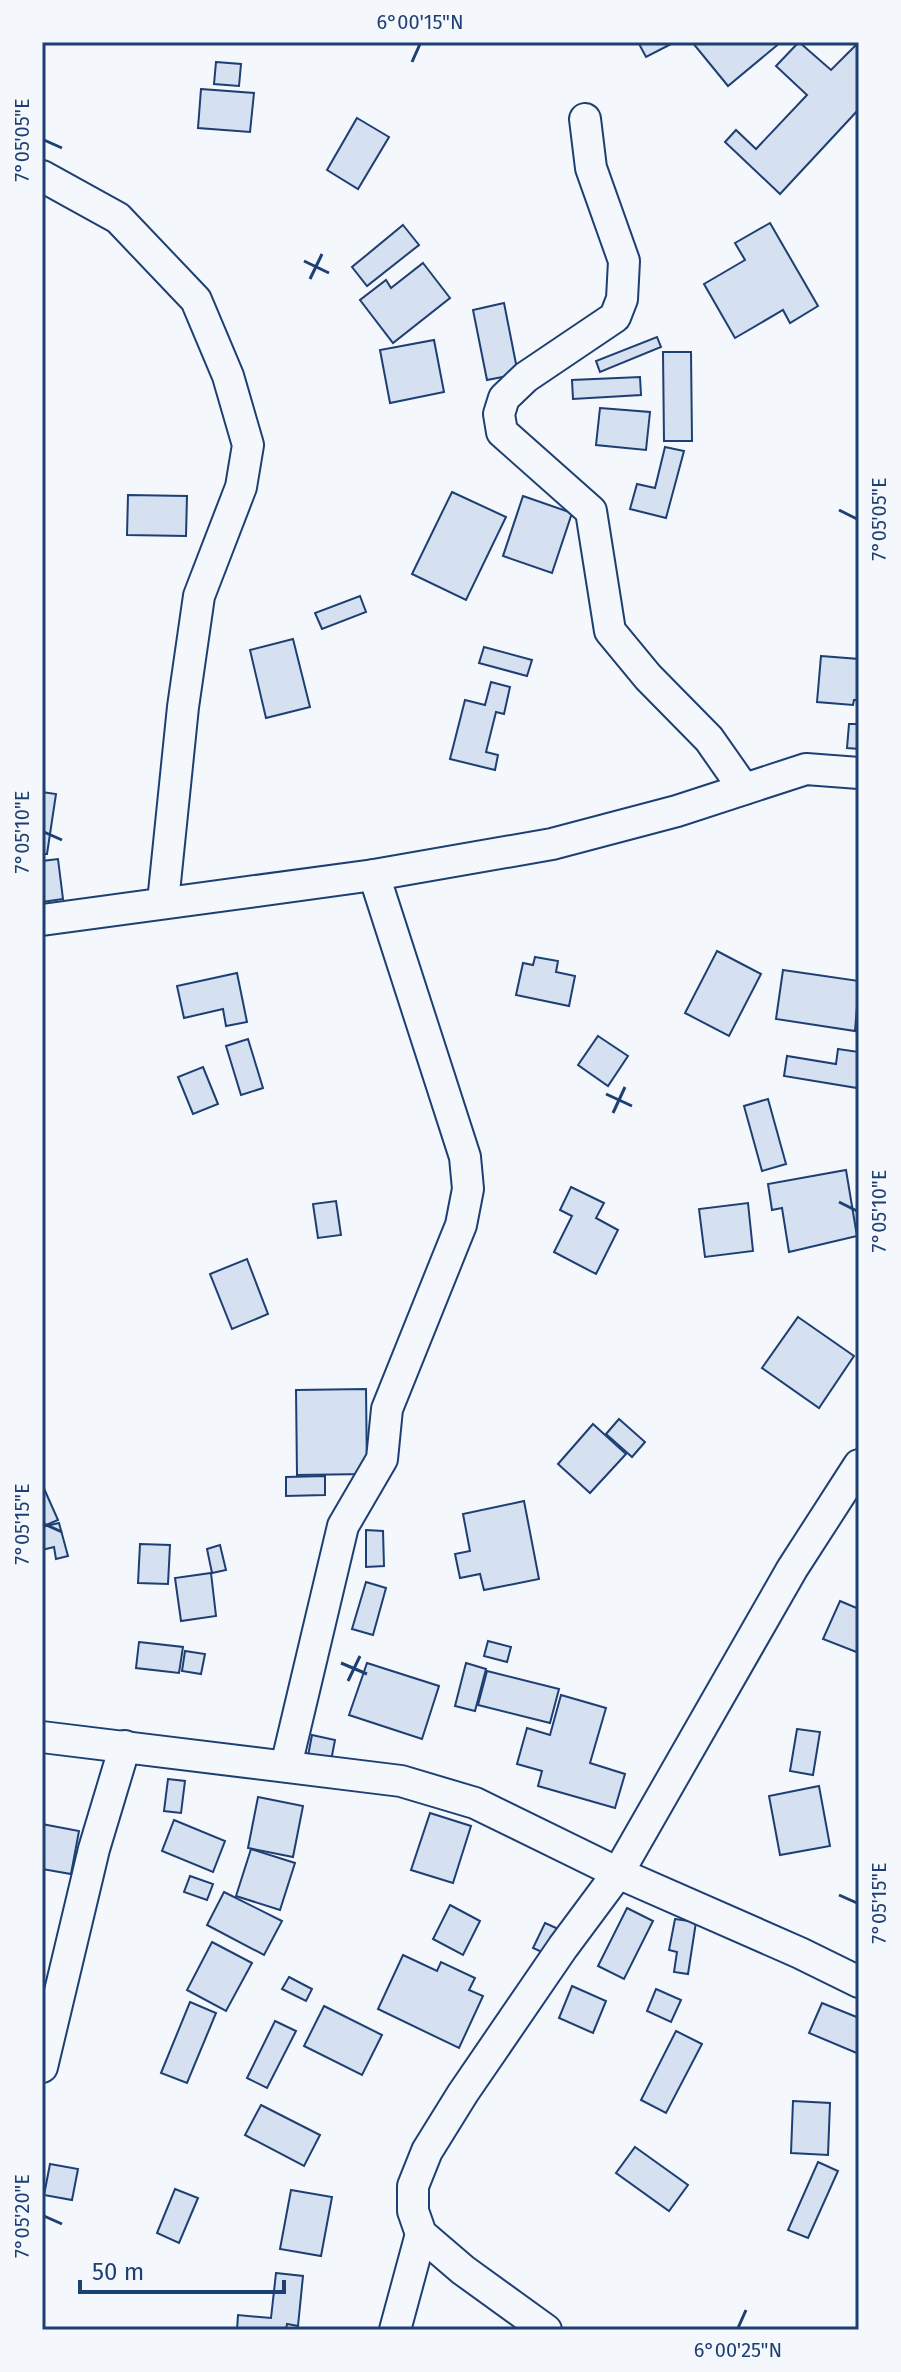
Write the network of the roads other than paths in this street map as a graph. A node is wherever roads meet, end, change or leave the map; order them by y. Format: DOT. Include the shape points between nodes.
graph roads {
  1 [pos="585,119"];
  2 [pos="42,176"];
  3 [pos="859,773"];
  4 [pos="744,789"];
  5 [pos="374,875"];
  6 [pos="163,902"];
  7 [pos="42,920"];
  8 [pos="859,1465"];
  9 [pos="42,1737"];
  10 [pos="125,1746"];
  11 [pos="286,1766"];
  12 [pos="618,1873"];
  13 [pos="859,1982"];
  14 [pos="42,2067"];
  15 [pos="421,2234"];
  16 [pos="395,2330"];
  17 [pos="546,2330"];
  1 -- 4 [label="street" via="591,168 624,261 622,299 615,317 504,398 499,414 502,432 591,511 610,631 709,739"];
  2 -- 6 [label="street" via="118,218 196,300 228,376 248,445 241,487 199,596"];
  3 -- 4 [label="street" via="806,769"];
  4 -- 5 [label="street" via="552,844"];
  5 -- 6 [label="street"];
  5 -- 11 [label="street" via="465,1157 468,1189 461,1225 387,1409 382,1459 343,1526"];
  6 -- 7 [label="street"];
  8 -- 12 [label="street" via="792,1569"];
  9 -- 10 [label="street"];
  10 -- 11 [label="street"];
  10 -- 14 [label="street" via="94,1849"];
  11 -- 12 [label="street" via="401,1781 475,1803"];
  12 -- 13 [label="street"];
  12 -- 15 [label="street" via="427,2151 413,2186 413,2211"];
  15 -- 16 [label="street"];
  15 -- 17 [label="street"];
}
